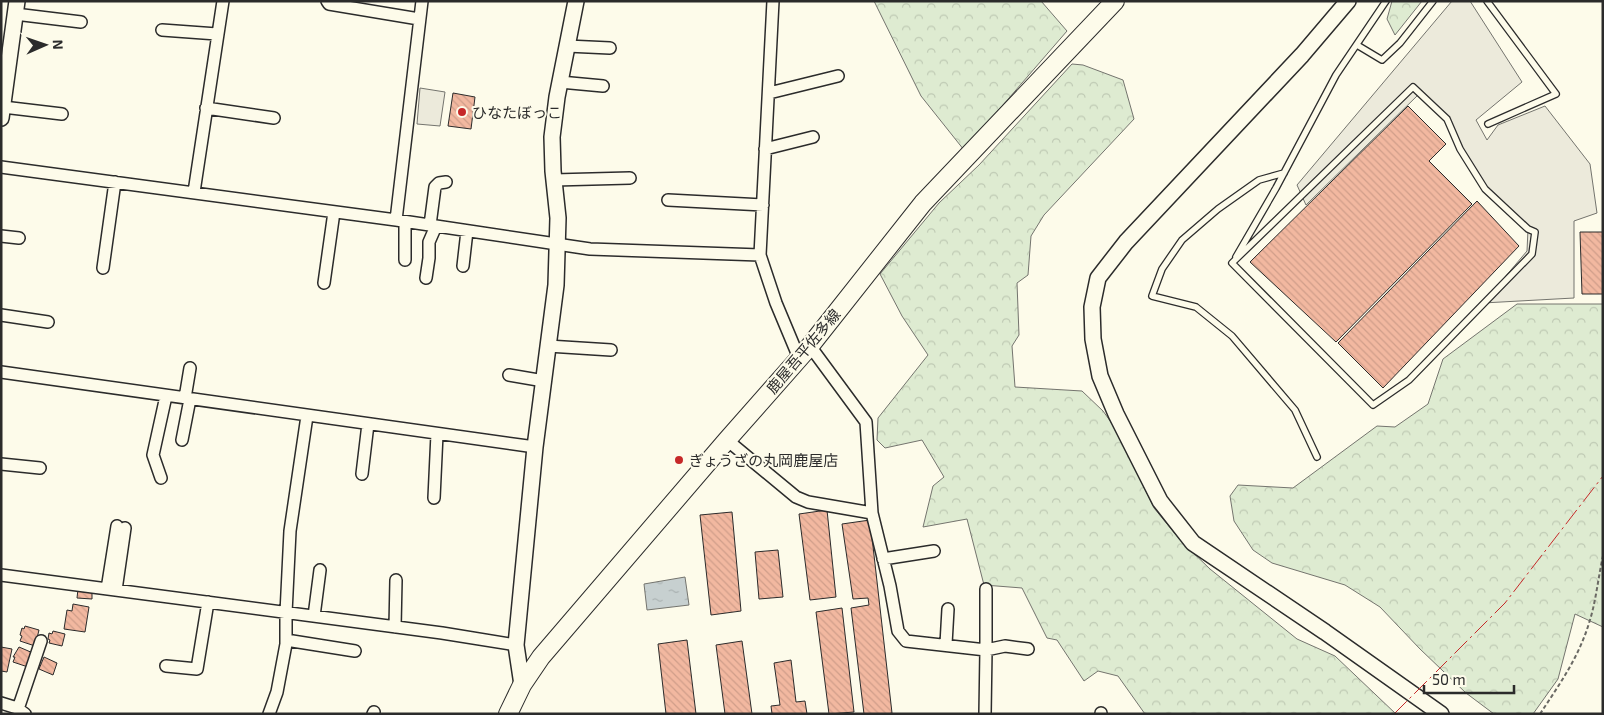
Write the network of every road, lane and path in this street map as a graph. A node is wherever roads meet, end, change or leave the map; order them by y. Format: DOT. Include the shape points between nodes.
graph roads {
  1 [pos="224,1"];
  2 [pos="328,1"];
  3 [pos="422,1"];
  4 [pos="576,1"];
  5 [pos="773,1"];
  6 [pos="1115,1"];
  7 [pos="1348,1"];
  8 [pos="1386,1"];
  9 [pos="1432,1"];
  10 [pos="1487,1"];
  11 [pos="16,8"];
  12 [pos="419,19"];
  13 [pos="81,22"];
  14 [pos="162,30"];
  15 [pos="217,34"];
  16 [pos="1357,45"];
  17 [pos="567,46"];
  18 [pos="610,48"];
  19 [pos="838,76"];
  20 [pos="560,82"];
  21 [pos="603,86"];
  22 [pos="768,93"];
  23 [pos="206,108"];
  24 [pos="2,112"];
  25 [pos="62,114"];
  26 [pos="274,118"];
  27 [pos="1488,124"];
  28 [pos="813,137"];
  29 [pos="766,149"];
  30 [pos="1,167"];
  31 [pos="1284,173"];
  32 [pos="630,178"];
  33 [pos="554,180"];
  34 [pos="115,182"];
  35 [pos="446,182"];
  36 [pos="194,192"];
  37 [pos="668,200"];
  38 [pos="763,205"];
  39 [pos="334,212"];
  40 [pos="400,221"];
  41 [pos="433,226"];
  42 [pos="466,231"];
  43 [pos="1,236"];
  44 [pos="19,238"];
  45 [pos="558,244"];
  46 [pos="760,255"];
  47 [pos="405,260"];
  48 [pos="1232,263"];
  49 [pos="463,266"];
  50 [pos="103,268"];
  51 [pos="426,278"];
  52 [pos="324,283"];
  53 [pos="1,315"];
  54 [pos="48,322"];
  55 [pos="548,346"];
  56 [pos="611,350"];
  57 [pos="804,352"];
  58 [pos="190,368"];
  59 [pos="1,372"];
  60 [pos="509,376"];
  61 [pos="544,381"];
  62 [pos="166,396"];
  63 [pos="188,399"];
  64 [pos="307,416"];
  65 [pos="368,424"];
  66 [pos="437,434"];
  67 [pos="182,440"];
  68 [pos="727,440"];
  69 [pos="535,448"];
  70 [pos="1317,457"];
  71 [pos="1,464"];
  72 [pos="40,468"];
  73 [pos="362,474"];
  74 [pos="161,478"];
  75 [pos="434,498"];
  76 [pos="872,513"];
  77 [pos="121,527"];
  78 [pos="934,551"];
  79 [pos="1603,556"];
  80 [pos="883,559"];
  81 [pos="320,570"];
  82 [pos="1,575"];
  83 [pos="396,580"];
  84 [pos="111,589"];
  85 [pos="986,589"];
  86 [pos="208,602"];
  87 [pos="948,608"];
  88 [pos="286,613"];
  89 [pos="314,616"];
  90 [pos="395,628"];
  91 [pos="286,640"];
  92 [pos="41,641"];
  93 [pos="946,644"];
  94 [pos="516,645"];
  95 [pos="1028,648"];
  96 [pos="986,650"];
  97 [pos="356,651"];
  98 [pos="166,666"];
  99 [pos="522,685"];
  100 [pos="1,703"];
  101 [pos="22,712"];
  102 [pos="269,714"];
  103 [pos="508,714"];
  104 [pos="986,714"];
  105 [pos="1441,714"];
  106 [pos="1540,714"];
  1 -- 15 [label="street"];
  2 -- 12 [label="street" via="329,4"];
  3 -- 12 [label="street"];
  4 -- 17 [label="street"];
  5 -- 22 [label="street"];
  6 -- 57 [label="main road, 鹿屋吾平佐多線" via="923,203"];
  7 -- 105 [label="street" via="1302,55 1126,242 1098,278 1092,307 1093,339 1100,376 1116,414 1160,501 1193,544"];
  8 -- 16 [label="lane"];
  9 -- 16 [label="lane" via="1400,43 1382,60"];
  10 -- 27 [label="lane" via="1556,94"];
  11 -- 13 [label="street"];
  11 -- 24 [label="street"];
  12 -- 40 [label="street"];
  14 -- 15 [label="street"];
  15 -- 23 [label="street"];
  16 -- 31 [label="lane" via="1336,75"];
  17 -- 18 [label="street"];
  17 -- 20 [label="street"];
  19 -- 22 [label="street"];
  20 -- 21 [label="street"];
  20 -- 33 [label="street" via="552,137"];
  22 -- 29 [label="street"];
  23 -- 26 [label="street"];
  23 -- 36 [label="street"];
  24 -- 25 [label="street"];
  28 -- 29 [label="street"];
  29 -- 38 [label="street"];
  30 -- 34 [label="street"];
  31 -- 48 [label="lane"];
  31 -- 70 [label="lane" via="1259,180 1182,240 1162,269 1152,296 1196,307 1232,336 1295,410"];
  32 -- 33 [label="street"];
  33 -- 45 [label="street"];
  34 -- 36 [label="street"];
  34 -- 50 [label="street"];
  35 -- 41 [label="street" via="435,187"];
  36 -- 39 [label="street"];
  37 -- 38 [label="street"];
  38 -- 46 [label="street"];
  39 -- 40 [label="street"];
  39 -- 52 [label="street"];
  40 -- 41 [label="street"];
  40 -- 47 [label="street"];
  41 -- 42 [label="street"];
  41 -- 51 [label="street"];
  42 -- 45 [label="street"];
  42 -- 49 [label="street"];
  43 -- 44 [label="street"];
  45 -- 46 [label="street" via="590,249"];
  45 -- 55 [label="street"];
  46 -- 57 [label="street" via="776,303"];
  48 -- 48 [label="lane" via="1413,87 1447,119 1460,150 1486,189 1535,232 1532,254 1409,380 1373,405"];
  53 -- 54 [label="street"];
  55 -- 56 [label="street"];
  55 -- 61 [label="street"];
  57 -- 68 [label="main road, 鹿屋吾平佐多線"];
  57 -- 76 [label="street" via="866,422"];
  58 -- 63 [label="street"];
  59 -- 62 [label="street"];
  60 -- 61 [label="street"];
  61 -- 69 [label="street"];
  62 -- 63 [label="street"];
  62 -- 74 [label="street" via="154,455"];
  63 -- 64 [label="street"];
  63 -- 67 [label="street"];
  64 -- 65 [label="street"];
  64 -- 88 [label="street" via="290,531"];
  65 -- 66 [label="street"];
  65 -- 73 [label="street"];
  66 -- 69 [label="street"];
  66 -- 75 [label="street"];
  68 -- 76 [label="street" via="796,497"];
  68 -- 99 [label="main road, 鹿屋吾平佐多線" via="541,657"];
  69 -- 94 [label="street"];
  71 -- 72 [label="street"];
  76 -- 80 [label="street"];
  77 -- 84 [label="street"];
  78 -- 80 [label="street"];
  79 -- 106 [label="path" via="1590,623 1570,668"];
  80 -- 93 [label="street" via="898,631 906,640"];
  81 -- 89 [label="street"];
  82 -- 84 [label="street"];
  83 -- 90 [label="street"];
  84 -- 86 [label="street"];
  85 -- 96 [label="street"];
  86 -- 88 [label="street"];
  86 -- 98 [label="street" via="197,669"];
  87 -- 93 [label="street"];
  88 -- 89 [label="street"];
  88 -- 91 [label="street"];
  89 -- 90 [label="street"];
  90 -- 94 [label="street"];
  91 -- 97 [label="street"];
  91 -- 102 [label="street" via="281,675"];
  92 -- 101 [label="street"];
  93 -- 96 [label="street"];
  94 -- 99 [label="street"];
  95 -- 96 [label="street" via="1005,646"];
  96 -- 104 [label="street"];
  99 -- 103 [label="main road, 鹿屋吾平佐多線"];
  100 -- 101 [label="street"];
}
